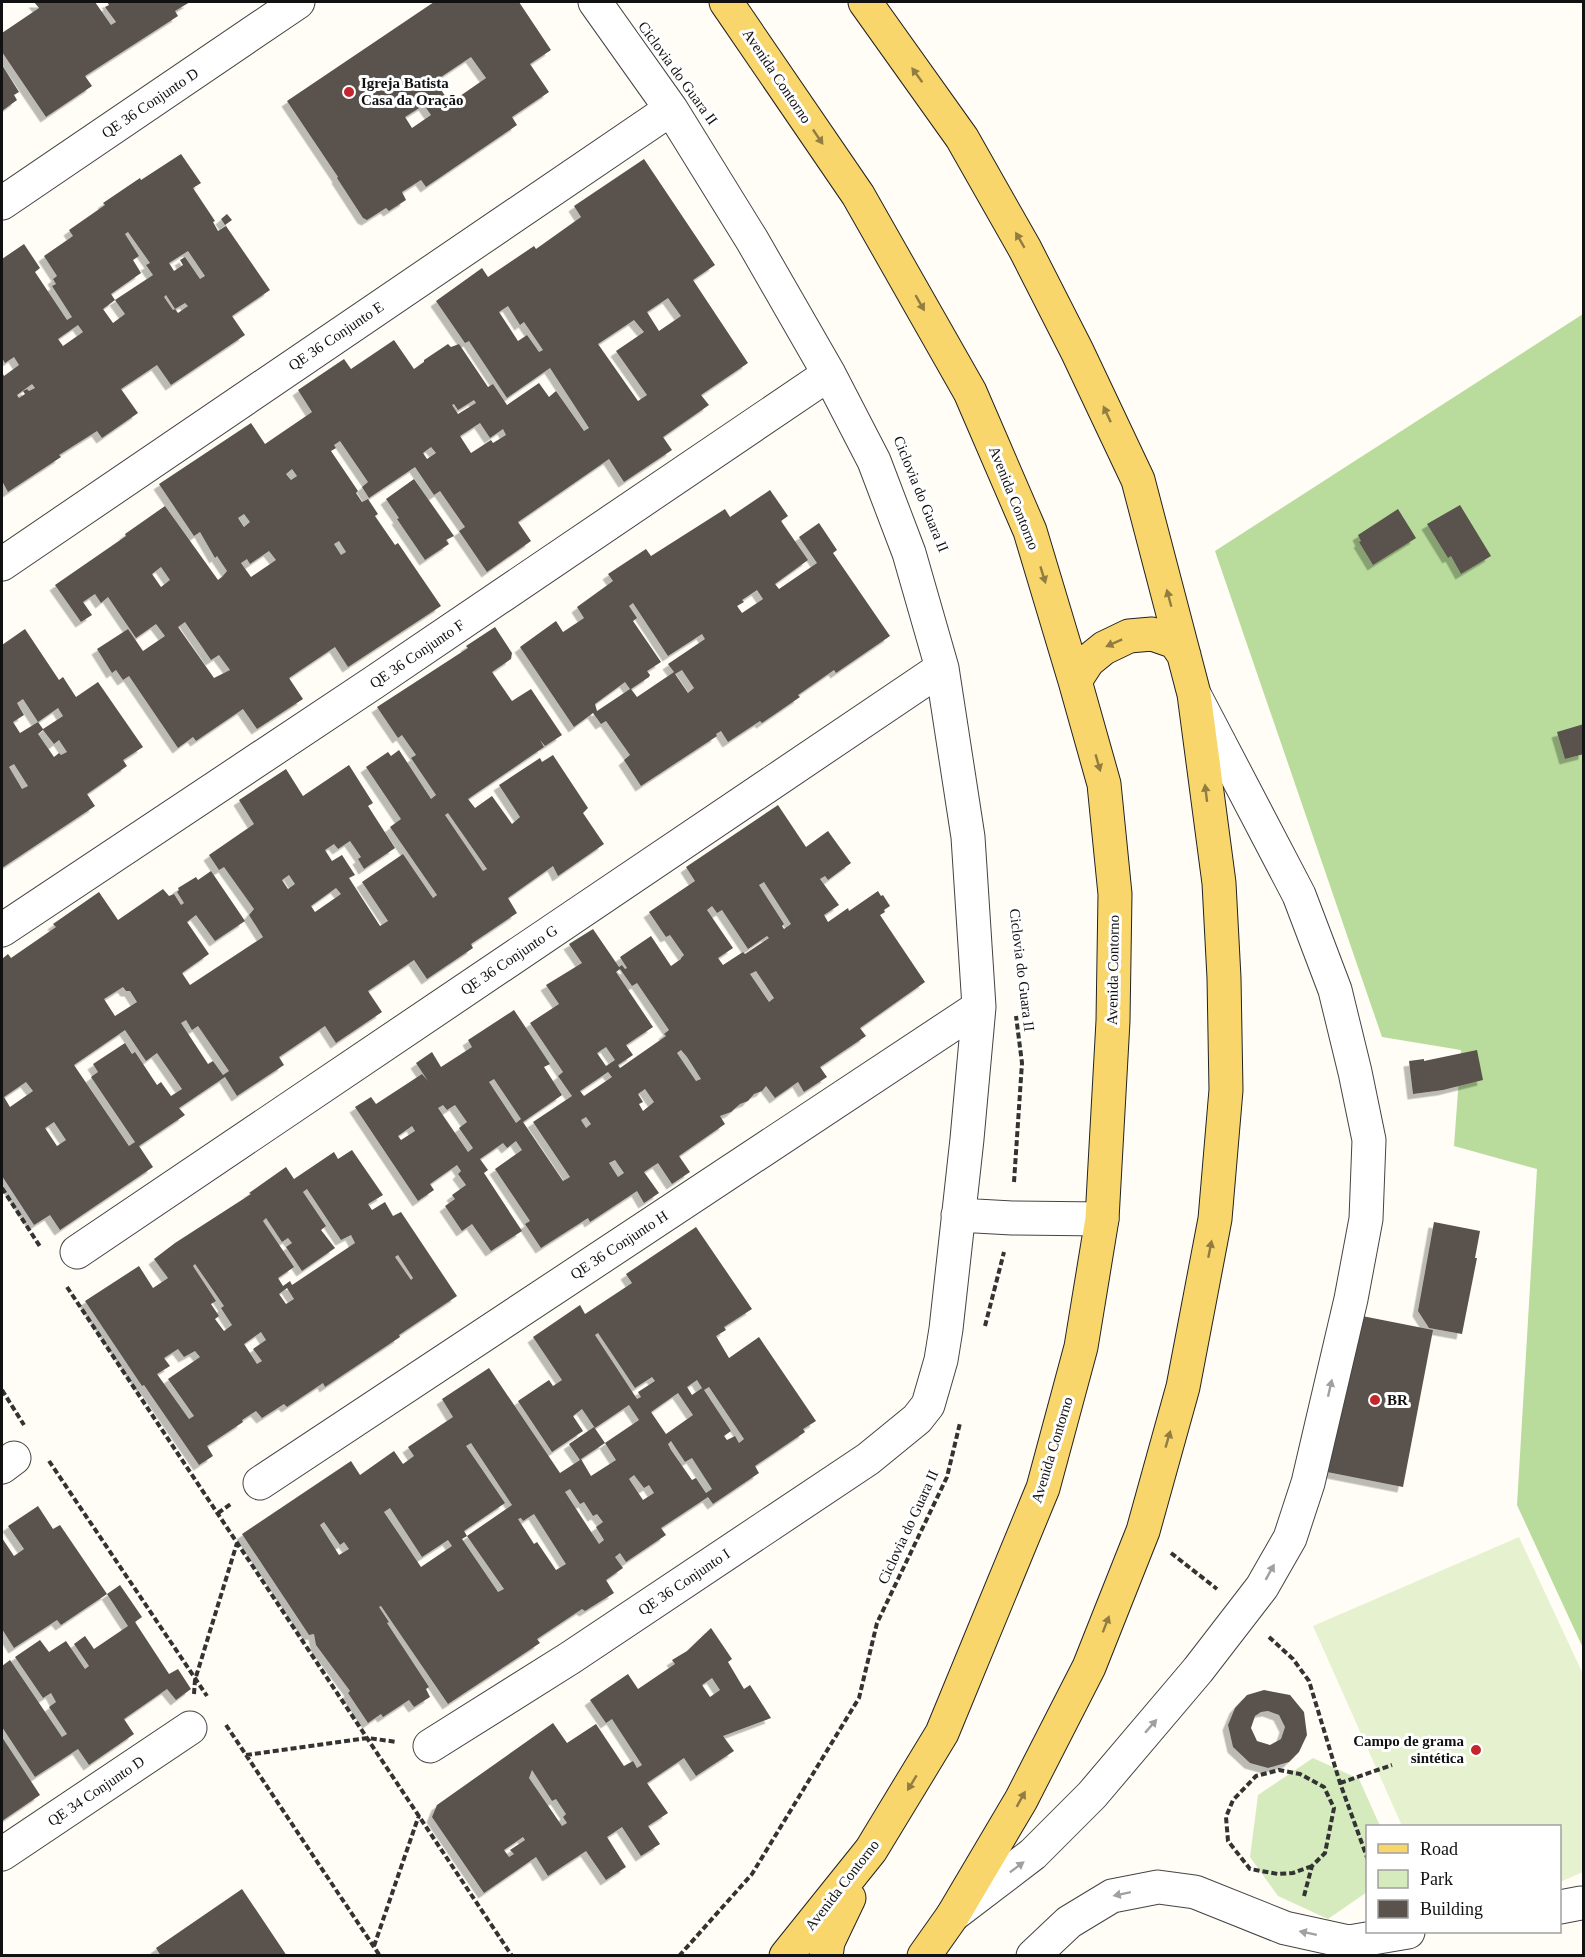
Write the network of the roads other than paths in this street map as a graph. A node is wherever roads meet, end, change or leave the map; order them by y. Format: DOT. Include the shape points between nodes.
graph roads {
  1 [pos="298,2"];
  2 [pos="594,2"];
  3 [pos="726,2"];
  4 [pos="865,2"];
  5 [pos="671,109"];
  6 [pos="2,203"];
  7 [pos="829,374"];
  8 [pos="2,564"];
  9 [pos="1184,655"];
  10 [pos="942,668"];
  11 [pos="1075,681"];
  12 [pos="1194,694"];
  13 [pos="2,930"];
  14 [pos="979,1007"];
  15 [pos="958,1215"];
  16 [pos="1102,1219"];
  17 [pos="69,1265"];
  18 [pos="260,1483"];
  19 [pos="190,1728"];
  20 [pos="430,1746"];
  21 [pos="871,1850"];
  22 [pos="2,1854"];
  23 [pos="954,1915"];
  24 [pos="1405,1933"];
  25 [pos="1354,1949"];
  26 [pos="786,1956"];
  27 [pos="826,1956"];
  28 [pos="924,1956"];
  29 [pos="1033,1956"];
  1 -- 6 [label="street, QE 36 Conjunto D"];
  2 -- 5 [label="street"];
  3 -- 11 [label="main road, Avenida Contorno, one-way" via="858,195 970,392 1030,531"];
  9 -- 4 [label="main road, one-way" via="1138,480 1077,351 962,138"];
  5 -- 7 [label="street"];
  5 -- 8 [label="street, QE 36 Conjunto E"];
  7 -- 10 [label="street" via="874,461 905,543"];
  7 -- 13 [label="street, QE 36 Conjunto F"];
  9 -- 11 [label="main road, one-way" via="1175,642 1152,634 1129,636 1088,661"];
  9 -- 12 [label="main road"];
  10 -- 14 [label="street" via="968,837"];
  10 -- 17 [label="street, QE 36 Conjunto G"];
  11 -- 16 [label="main road, Avenida Contorno, one-way" via="1104,784 1115,894 1113,1021"];
  23 -- 12 [label="main road, one-way" via="1022,1800 1089,1667 1143,1531 1183,1387 1215,1219 1226,1090 1219,883"];
  23 -- 12 [label="street, one-way" via="1033,1854 1092,1795 1262,1587 1290,1538 1308,1484 1351,1299 1366,1219 1369,1140 1335,990 1299,895"];
  14 -- 15 [label="street"];
  14 -- 18 [label="street, QE 36 Conjunto H"];
  15 -- 16 [label="street"];
  15 -- 20 [label="street, QE 36 Conjunto I" via="941,1360 928,1405 917,1419 868,1460"];
  16 -- 21 [label="main road, Avenida Contorno, one-way" via="1081,1347 1043,1488 942,1733"];
  19 -- 22 [label="street, QE 34 Conjunto D"];
  21 -- 26 [label="main road, Avenida Contorno"];
  21 -- 27 [label="main road" via="828,1942"];
  23 -- 28 [label="main road"];
  24 -- 25 [label="street"];
  25 -- 29 [label="street, one-way" via="1285,1928 1195,1893 1158,1887 1112,1896 1069,1922"];
}
